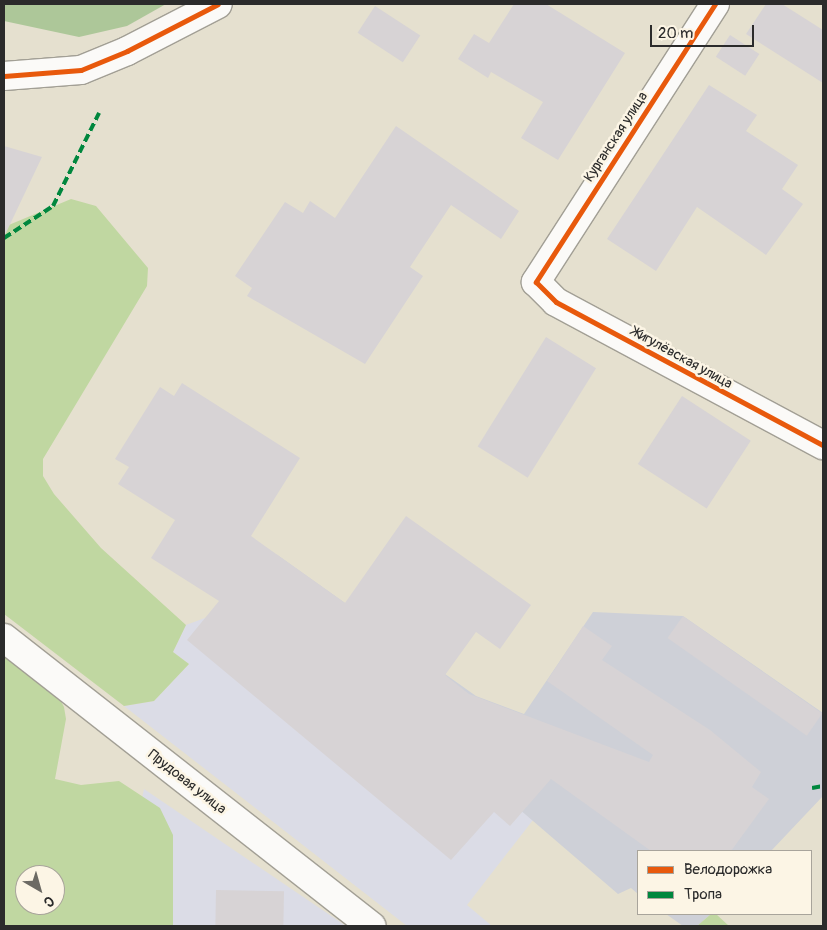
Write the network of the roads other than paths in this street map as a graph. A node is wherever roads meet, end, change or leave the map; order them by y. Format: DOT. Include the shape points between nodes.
graph roads {
  1 [pos="218,4"];
  2 [pos="715,4"];
  3 [pos="4,76"];
  4 [pos="536,282"];
  5 [pos="821,440"];
  6 [pos="4,638"];
  7 [pos="371,926"];
  1 -- 3 [label="street" via="127,51 82,70"];
  2 -- 4 [label="street, Курганская улица"];
  4 -- 5 [label="street, Жигулёвская улица" via="556,302"];
  6 -- 7 [label="street, Прудовая улица"];
}
